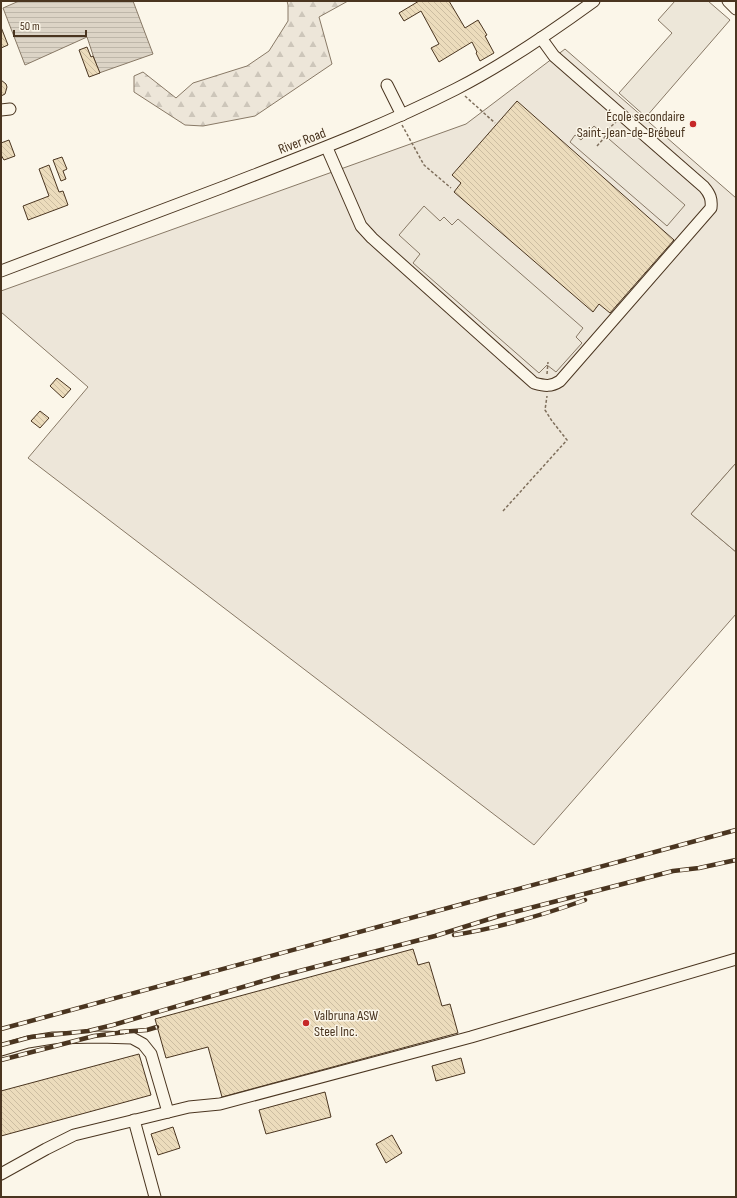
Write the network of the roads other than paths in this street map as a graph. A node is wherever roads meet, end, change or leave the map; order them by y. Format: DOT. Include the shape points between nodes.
graph roads {
  1 [pos="594,1"];
  2 [pos="542,38"];
  3 [pos="388,85"];
  4 [pos="400,116"];
  5 [pos="327,148"];
  6 [pos="1,271"];
  7 [pos="736,959"];
  8 [pos="1,1050"];
  9 [pos="168,1112"];
  10 [pos="134,1120"];
  11 [pos="1,1174"];
  12 [pos="155,1197"];
  1 -- 2 [label="street, River Road"];
  2 -- 4 [label="street, River Road" via="492,70"];
  2 -- 5 [label="street" via="554,56 704,187 712,201 711,208 553,386 534,383 372,238 361,226"];
  3 -- 4 [label="street"];
  4 -- 5 [label="street, River Road"];
  5 -- 6 [label="street, River Road"];
  7 -- 9 [label="street" via="463,1039 220,1104"];
  8 -- 9 [label="street" via="53,1038 99,1037 138,1040 151,1054"];
  9 -- 10 [label="street"];
  10 -- 11 [label="street" via="74,1135"];
  10 -- 12 [label="street"];
}
